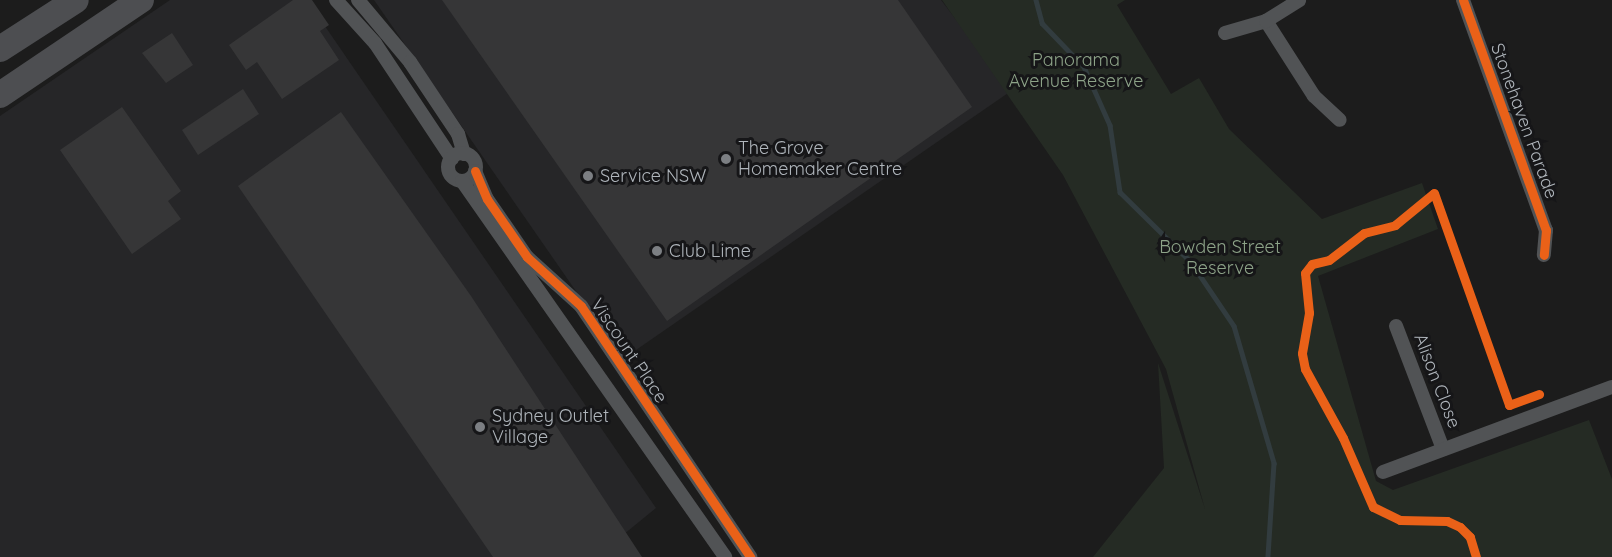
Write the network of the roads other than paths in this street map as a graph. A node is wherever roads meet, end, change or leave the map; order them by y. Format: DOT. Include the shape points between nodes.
graph roads {
  1 [pos="76,0"];
  2 [pos="141,0"];
  3 [pos="336,0"];
  4 [pos="358,0"];
  5 [pos="1299,0"];
  6 [pos="1463,0"];
  7 [pos="1266,21"];
  8 [pos="1225,33"];
  9 [pos="0,49"];
  10 [pos="0,95"];
  11 [pos="1340,120"];
  12 [pos="458,156"];
  13 [pos="476,171"];
  14 [pos="462,181"];
  15 [pos="1544,255"];
  16 [pos="1396,326"];
  17 [pos="1612,387"];
  18 [pos="1443,449"];
  19 [pos="1383,472"];
  20 [pos="725,557"];
  21 [pos="750,557"];
  1 -- 9 [label="highway"];
  2 -- 10 [label="highway"];
  3 -- 12 [label="street" via="375,44"];
  4 -- 12 [label="street" via="410,62 458,134"];
  5 -- 7 [label="street"];
  6 -- 15 [label="street, Stonehaven Parade" via="1546,230"];
  7 -- 8 [label="street"];
  7 -- 11 [label="street" via="1314,96"];
  12 -- 13 [label="street, Viscount Place" via="472,158"];
  12 -- 14 [label="street" via="449,171"];
  13 -- 14 [label="street"];
  13 -- 21 [label="street, Viscount Place" via="487,199 527,257 581,306"];
  14 -- 20 [label="street"];
  16 -- 18 [label="street, Alison Close"];
  17 -- 18 [label="street"];
  18 -- 19 [label="street"];
}
